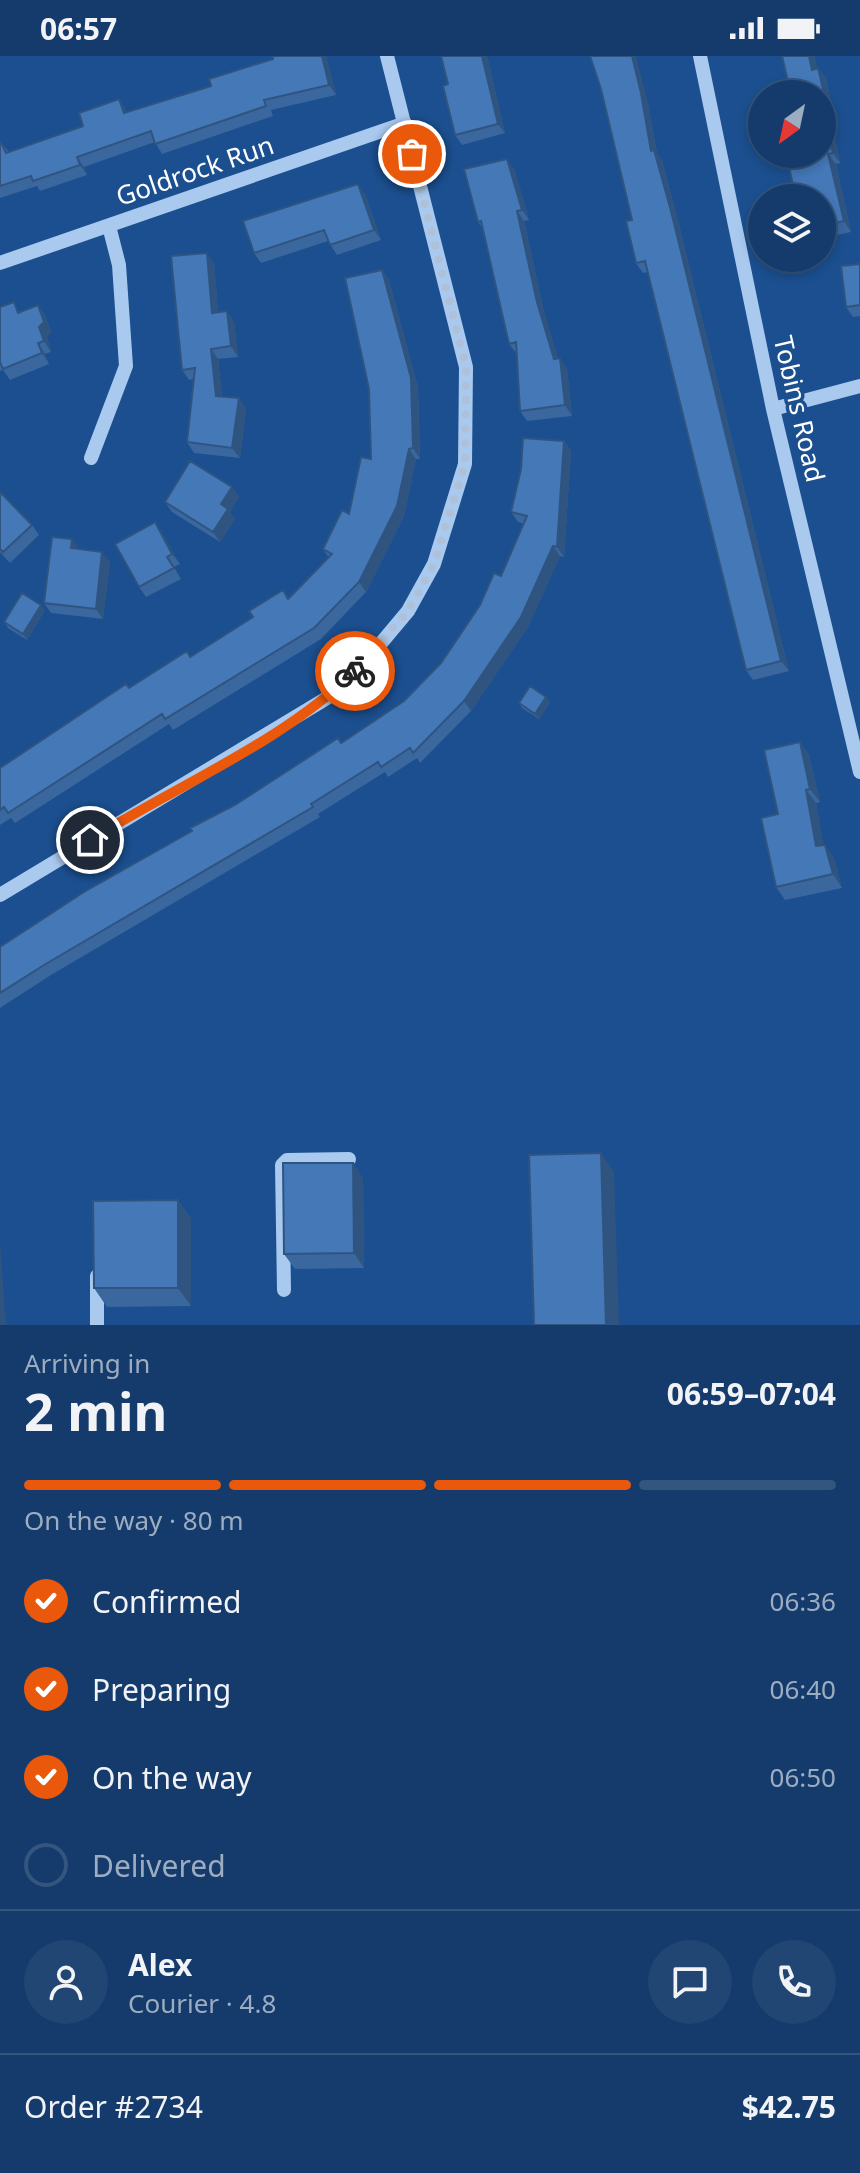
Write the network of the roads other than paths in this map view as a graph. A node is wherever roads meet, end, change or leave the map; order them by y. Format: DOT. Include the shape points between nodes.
graph roads {
  1 [pos="387,56"];
  2 [pos="700,56"];
  3 [pos="405,123"];
  4 [pos="109,226"];
  5 [pos="0,263"];
  6 [pos="860,386"];
  7 [pos="773,409"];
  8 [pos="91,458"];
  9 [pos="860,772"];
  10 [pos="0,895"];
  11 [pos="349,1159"];
  12 [pos="97,1264"];
  13 [pos="284,1290"];
  14 [pos="97,1325"];
  1 -- 3 [label="street"];
  2 -- 7 [label="street, Tobins Road"];
  3 -- 4 [label="street, Goldrock Run"];
  3 -- 10 [label="street" via="466,367 465,464 434,564 408,611 327,698"];
  4 -- 5 [label="street, Goldrock Run"];
  4 -- 8 [label="street" via="119,265 126,366"];
  6 -- 7 [label="street"];
  7 -- 9 [label="street, Tobins Road"];
  11 -- 13 [label="street" via="287,1160 282,1165"];
  12 -- 14 [label="street"];
}
